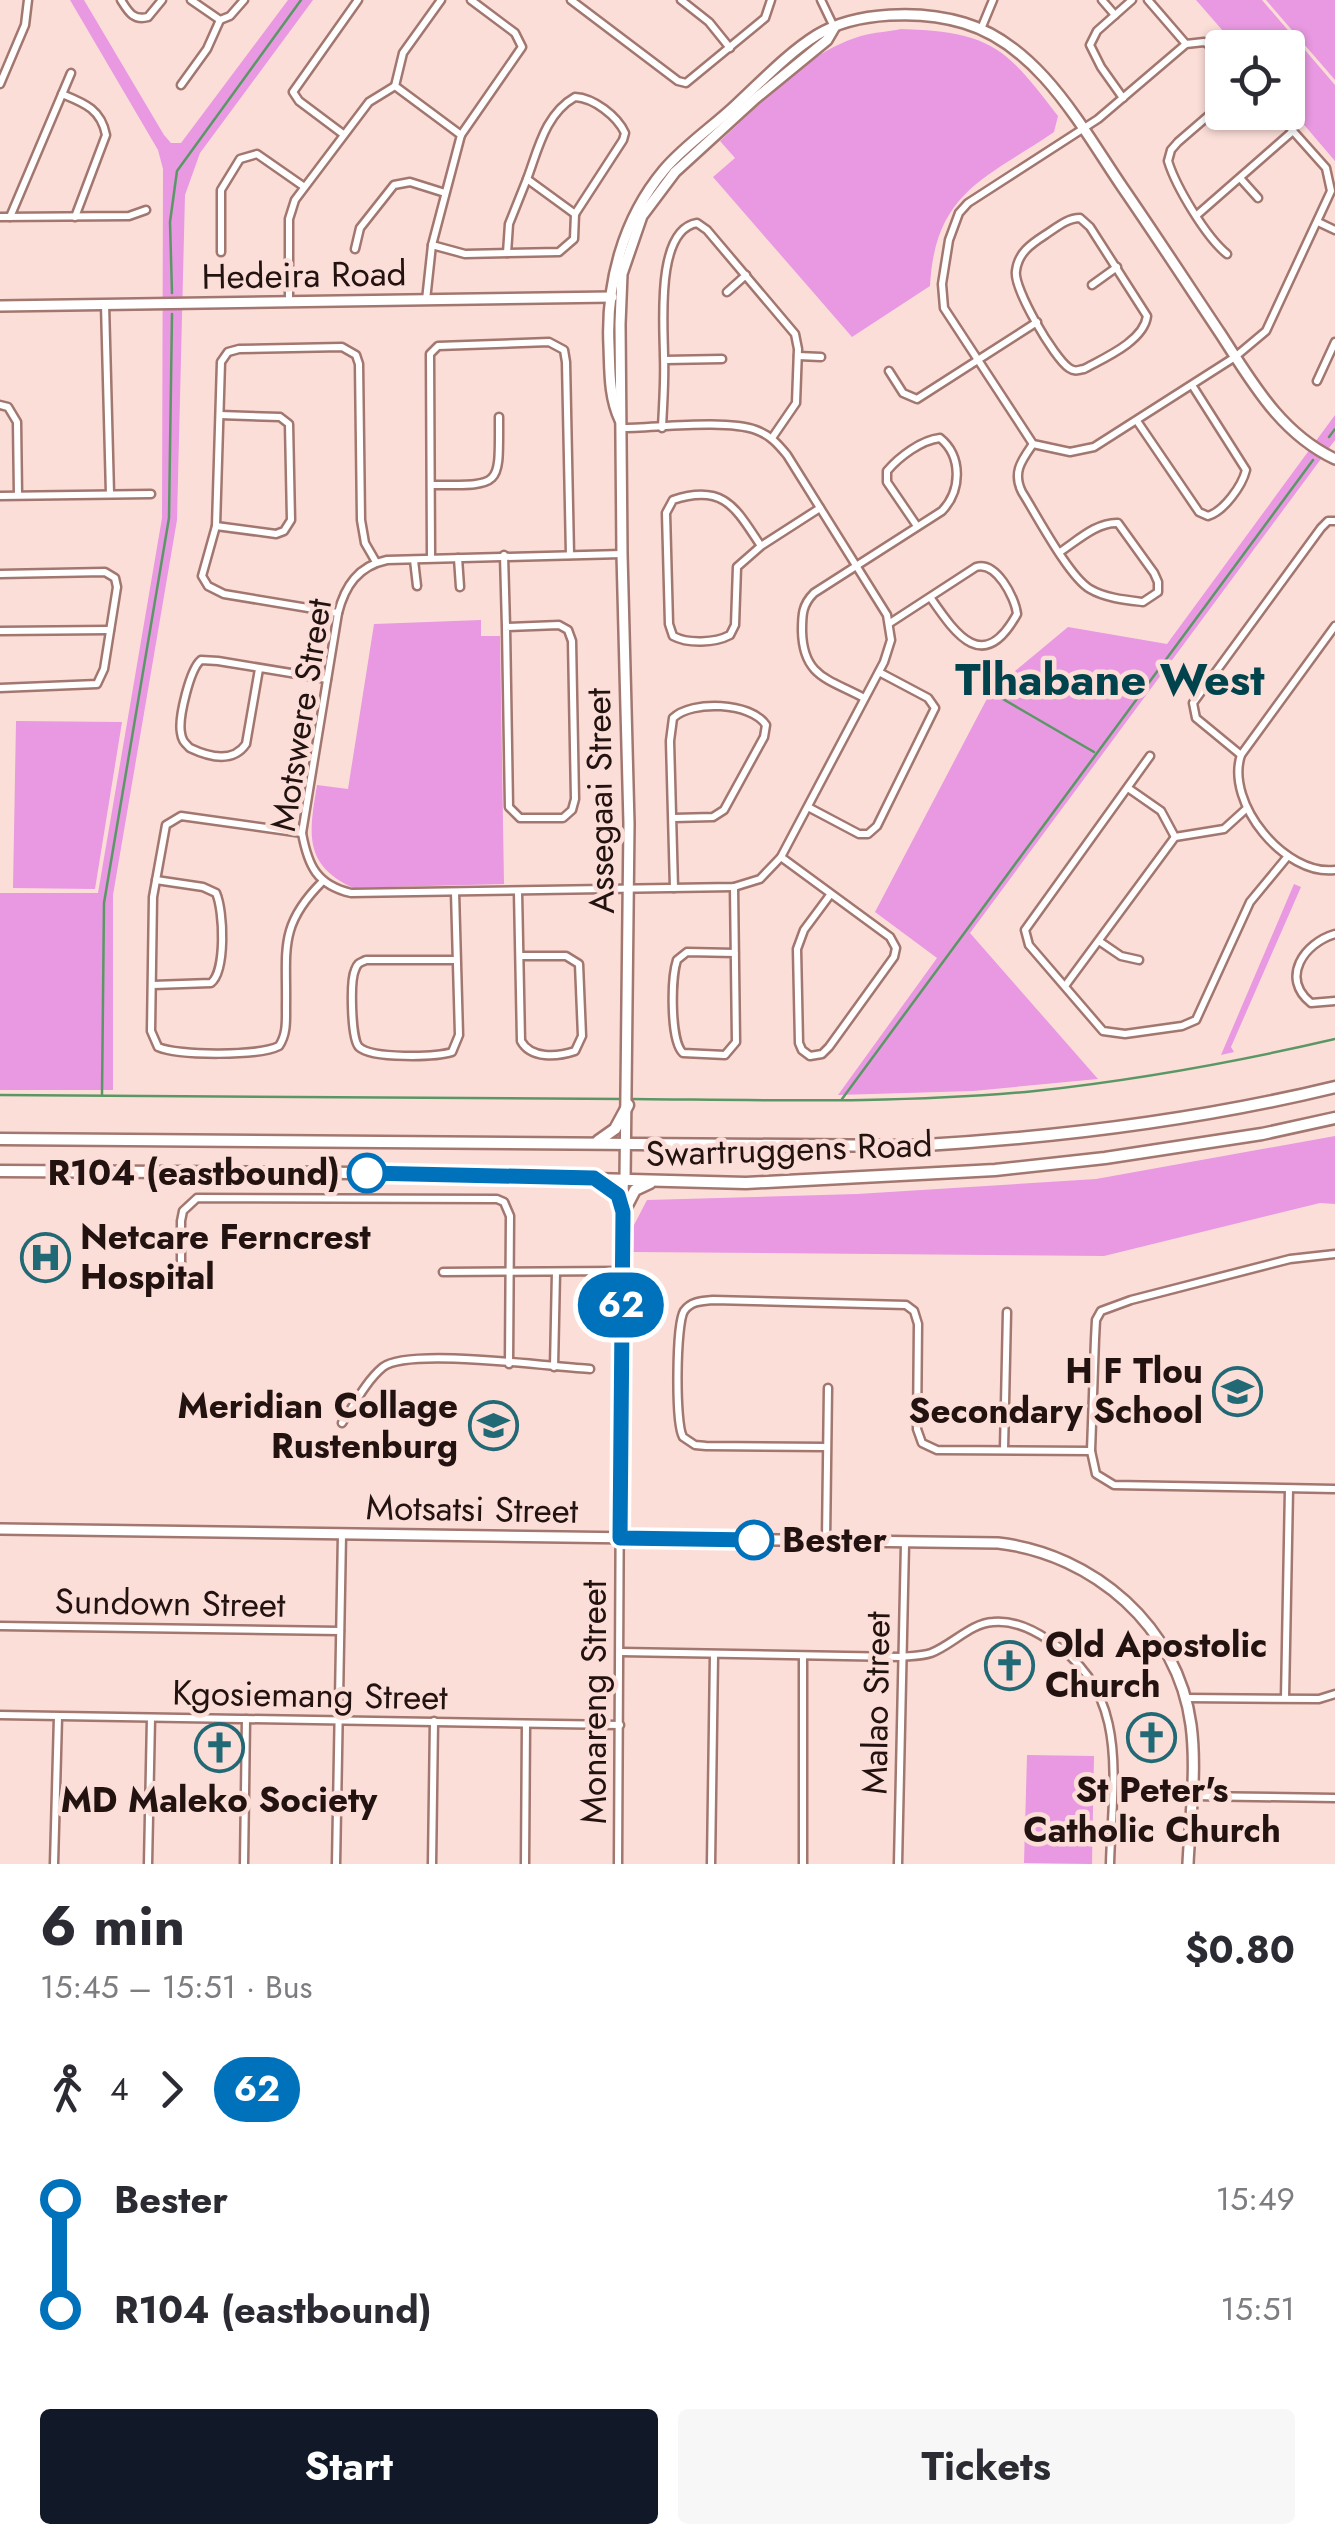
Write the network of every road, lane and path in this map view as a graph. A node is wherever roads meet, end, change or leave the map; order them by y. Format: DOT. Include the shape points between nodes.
graph roads {
  1 [pos="28,0"];
  2 [pos="121,0"];
  3 [pos="162,0"];
  4 [pos="191,0"];
  5 [pos="244,0"];
  6 [pos="358,0"];
  7 [pos="441,0"];
  8 [pos="470,0"];
  9 [pos="571,0"];
  10 [pos="681,0"];
  11 [pos="771,0"];
  12 [pos="822,0"];
  13 [pos="994,0"];
  14 [pos="1102,0"];
  15 [pos="1132,0"];
  16 [pos="1148,0"];
  17 [pos="1115,15"];
  18 [pos="220,20"];
  19 [pos="834,28"];
  20 [pos="981,29"];
  21 [pos="1205,43"];
  22 [pos="1186,44"];
  23 [pos="730,48"];
  24 [pos="71,73"];
  25 [pos="0,84"];
  26 [pos="181,85"];
  27 [pos="394,86"];
  28 [pos="62,94"];
  29 [pos="1123,98"];
  30 [pos="1205,119"];
  31 [pos="1083,129"];
  32 [pos="1293,132"];
  33 [pos="343,134"];
  34 [pos="461,134"];
  35 [pos="1240,178"];
  36 [pos="527,179"];
  37 [pos="304,186"];
  38 [pos="445,194"];
  39 [pos="1258,198"];
  40 [pos="146,210"];
  41 [pos="575,214"];
  42 [pos="1197,214"];
  43 [pos="75,216"];
  44 [pos="0,217"];
  45 [pos="10,217"];
  46 [pos="1318,222"];
  47 [pos="1335,230"];
  48 [pos="432,245"];
  49 [pos="355,249"];
  50 [pos="220,252"];
  51 [pos="507,253"];
  52 [pos="1226,254"];
  53 [pos="1117,267"];
  54 [pos="746,275"];
  55 [pos="1092,284"];
  56 [pos="727,292"];
  57 [pos="622,296"];
  58 [pos="610,297"];
  59 [pos="426,300"];
  60 [pos="289,302"];
  61 [pos="105,304"];
  62 [pos="0,306"];
  63 [pos="1037,322"];
  64 [pos="1335,342"];
  65 [pos="798,356"];
  66 [pos="1235,356"];
  67 [pos="821,357"];
  68 [pos="722,359"];
  69 [pos="664,360"];
  70 [pos="976,362"];
  71 [pos="889,371"];
  72 [pos="1317,381"];
  73 [pos="1192,384"];
  74 [pos="0,405"];
  75 [pos="220,415"];
  76 [pos="499,417"];
  77 [pos="1136,421"];
  78 [pos="621,424"];
  79 [pos="662,428"];
  80 [pos="772,438"];
  81 [pos="1032,444"];
  82 [pos="1331,458"];
  83 [pos="432,486"];
  84 [pos="110,494"];
  85 [pos="150,494"];
  86 [pos="18,495"];
  87 [pos="0,496"];
  88 [pos="820,508"];
  89 [pos="1335,521"];
  90 [pos="216,526"];
  91 [pos="916,526"];
  92 [pos="761,546"];
  93 [pos="1060,552"];
  94 [pos="622,554"];
  95 [pos="504,555"];
  96 [pos="431,556"];
  97 [pos="570,556"];
  98 [pos="458,558"];
  99 [pos="414,560"];
  100 [pos="376,562"];
  101 [pos="856,565"];
  102 [pos="0,574"];
  103 [pos="417,586"];
  104 [pos="460,587"];
  105 [pos="930,597"];
  106 [pos="338,614"];
  107 [pos="890,623"];
  108 [pos="1335,626"];
  109 [pos="506,627"];
  110 [pos="110,630"];
  111 [pos="0,631"];
  112 [pos="259,668"];
  113 [pos="879,672"];
  114 [pos="326,679"];
  115 [pos="0,688"];
  116 [pos="864,698"];
  117 [pos="1242,754"];
  118 [pos="1150,756"];
  119 [pos="1128,788"];
  120 [pos="808,808"];
  121 [pos="1246,809"];
  122 [pos="674,818"];
  123 [pos="302,834"];
  124 [pos="1176,837"];
  125 [pos="1288,856"];
  126 [pos="782,857"];
  127 [pos="1335,870"];
  128 [pos="156,880"];
  129 [pos="322,882"];
  130 [pos="734,887"];
  131 [pos="674,888"];
  132 [pos="628,889"];
  133 [pos="454,892"];
  134 [pos="518,892"];
  135 [pos="830,895"];
  136 [pos="1335,934"];
  137 [pos="1099,941"];
  138 [pos="735,953"];
  139 [pos="520,956"];
  140 [pos="456,960"];
  141 [pos="1139,960"];
  142 [pos="153,985"];
  143 [pos="1066,986"];
  144 [pos="1335,1001"];
  145 [pos="1335,1087"];
  146 [pos="628,1105"];
  147 [pos="1335,1118"];
  148 [pos="0,1139"];
  149 [pos="626,1142"];
  150 [pos="587,1143"];
  151 [pos="0,1171"];
  152 [pos="594,1178"];
  153 [pos="625,1180"];
  154 [pos="655,1181"];
  155 [pos="623,1212"];
  156 [pos="1335,1254"];
  157 [pos="443,1272"];
  158 [pos="510,1272"];
  159 [pos="556,1272"];
  160 [pos="621,1272"];
  161 [pos="181,1285"];
  162 [pos="1007,1312"];
  163 [pos="509,1364"];
  164 [pos="554,1367"];
  165 [pos="590,1369"];
  166 [pos="828,1388"];
  167 [pos="342,1423"];
  168 [pos="826,1447"];
  169 [pos="1004,1448"];
  170 [pos="1091,1450"];
  171 [pos="1290,1489"];
  172 [pos="1335,1489"];
  173 [pos="0,1529"];
  174 [pos="342,1534"];
  175 [pos="620,1538"];
  176 [pos="826,1542"];
  177 [pos="905,1544"];
  178 [pos="0,1626"];
  179 [pos="340,1631"];
  180 [pos="621,1652"];
  181 [pos="714,1655"];
  182 [pos="804,1656"];
  183 [pos="901,1657"];
  184 [pos="1335,1694"];
  185 [pos="1186,1698"];
  186 [pos="1285,1698"];
  187 [pos="0,1715"];
  188 [pos="58,1716"];
  189 [pos="150,1718"];
  190 [pos="246,1719"];
  191 [pos="338,1720"];
  192 [pos="434,1721"];
  193 [pos="526,1724"];
  194 [pos="620,1725"];
  195 [pos="1191,1796"];
  196 [pos="1335,1798"];
  197 [pos="54,1864"];
  198 [pos="148,1864"];
  199 [pos="244,1864"];
  200 [pos="336,1864"];
  201 [pos="432,1864"];
  202 [pos="525,1864"];
  203 [pos="618,1864"];
  204 [pos="711,1864"];
  205 [pos="802,1864"];
  206 [pos="898,1864"];
  207 [pos="1110,1864"];
  208 [pos="1188,1864"];
  1 -- 25 [label="street" via="25,25"];
  2 -- 3 [label="street" via="140,18"];
  4 -- 18 [label="street"];
  5 -- 18 [label="street"];
  6 -- 33 [label="street" via="293,92"];
  7 -- 27 [label="street" via="404,53"];
  8 -- 34 [label="street" via="518,36 522,47"];
  9 -- 23 [label="street" via="683,83"];
  10 -- 23 [label="street"];
  11 -- 23 [label="street" via="765,18"];
  12 -- 19 [label="street"];
  13 -- 20 [label="street"];
  14 -- 17 [label="street"];
  15 -- 17 [label="street"];
  16 -- 22 [label="street"];
  17 -- 29 [label="street" via="1090,45"];
  18 -- 26 [label="street"];
  19 -- 20 [label="street, Assegaai Street" via="908,14"];
  19 -- 57 [label="street, Assegaai Street" via="657,193 634,234"];
  19 -- 58 [label="street, Assegaai Street" via="784,62 664,169 630,222"];
  20 -- 31 [label="street, Assegaai Street" via="1038,72"];
  21 -- 22 [label="street"];
  22 -- 29 [label="street"];
  24 -- 28 [label="street"];
  27 -- 33 [label="street" via="369,102"];
  27 -- 34 [label="street"];
  28 -- 43 [label="street" via="93,108 106,135"];
  28 -- 45 [label="street"];
  29 -- 31 [label="street"];
  30 -- 42 [label="street" via="1168,156"];
  31 -- 66 [label="street, Assegaai Street"];
  31 -- 70 [label="street" via="968,203 953,224 942,297"];
  32 -- 35 [label="street"];
  32 -- 46 [label="street" via="1329,175"];
  33 -- 37 [label="street"];
  34 -- 38 [label="street"];
  35 -- 39 [label="street"];
  35 -- 42 [label="street"];
  36 -- 41 [label="street"];
  36 -- 41 [label="street" via="540,138 566,103 590,100 618,121 623,140"];
  36 -- 51 [label="street" via="509,224"];
  37 -- 50 [label="street" via="257,154 240,159 221,190"];
  37 -- 60 [label="street" via="291,209"];
  38 -- 48 [label="street"];
  38 -- 49 [label="street" via="410,182 394,185 360,228"];
  40 -- 43 [label="street"];
  41 -- 51 [label="street" via="574,239 565,250"];
  42 -- 52 [label="street"];
  43 -- 45 [label="street"];
  44 -- 45 [label="street"];
  46 -- 47 [label="street"];
  46 -- 66 [label="street" via="1266,331"];
  48 -- 51 [label="street" via="465,254"];
  48 -- 59 [label="street"];
  53 -- 55 [label="street"];
  53 -- 63 [label="street" via="1080,218 1036,241 1022,253 1015,275"];
  53 -- 63 [label="street" via="1148,316 1137,336 1076,370 1064,364"];
  54 -- 56 [label="street"];
  54 -- 65 [label="street" via="792,328"];
  54 -- 69 [label="street" via="702,225 685,226 665,275"];
  57 -- 58 [label="street, Hedeira Road"];
  57 -- 78 [label="street, Assegaai Street"];
  58 -- 59 [label="street, Hedeira Road"];
  58 -- 78 [label="street, Assegaai Street" via="610,370"];
  59 -- 60 [label="street, Hedeira Road"];
  60 -- 61 [label="street, Hedeira Road"];
  61 -- 62 [label="street, Hedeira Road"];
  61 -- 84 [label="street"];
  63 -- 70 [label="street"];
  64 -- 72 [label="street"];
  65 -- 67 [label="street"];
  65 -- 80 [label="street" via="796,403"];
  66 -- 73 [label="street"];
  66 -- 82 [label="street, Assegaai Street" via="1269,407"];
  68 -- 69 [label="street"];
  69 -- 79 [label="street"];
  70 -- 71 [label="street" via="917,399 903,393"];
  70 -- 81 [label="street"];
  73 -- 77 [label="street"];
  73 -- 77 [label="street" via="1246,470 1219,512 1199,512"];
  74 -- 86 [label="street" via="16,418"];
  75 -- 90 [label="street"];
  75 -- 90 [label="street" via="280,416 289,424 291,514 287,528 276,534"];
  75 -- 100 [label="street" via="221,362 228,352 352,350 360,364 363,533"];
  76 -- 83 [label="street" via="495,478 486,485"];
  77 -- 81 [label="street" via="1083,451"];
  78 -- 79 [label="street"];
  78 -- 94 [label="street, Assegaai Street"];
  79 -- 80 [label="street" via="736,426"];
  80 -- 88 [label="street"];
  81 -- 93 [label="street" via="1018,466 1018,486"];
  83 -- 96 [label="street"];
  83 -- 97 [label="street" via="433,350 557,345 566,362"];
  84 -- 85 [label="street"];
  84 -- 86 [label="street"];
  86 -- 87 [label="street"];
  88 -- 92 [label="street"];
  88 -- 101 [label="street"];
  89 -- 117 [label="street" via="1320,528 1193,703 1196,718"];
  90 -- 106 [label="street" via="202,576 213,590"];
  91 -- 91 [label="street" via="887,482 887,471 940,438 955,460 955,484 947,505"];
  91 -- 101 [label="street"];
  92 -- 92 [label="street" via="737,568 730,636 674,636 668,606 670,503 686,496 725,499"];
  93 -- 93 [label="street" via="1092,591 1143,602 1158,592 1154,573 1118,523 1094,529"];
  94 -- 97 [label="street"];
  94 -- 132 [label="street, Assegaai Street"];
  95 -- 97 [label="street"];
  95 -- 98 [label="street"];
  95 -- 109 [label="street"];
  96 -- 98 [label="street"];
  96 -- 99 [label="street"];
  98 -- 104 [label="street"];
  99 -- 100 [label="street"];
  99 -- 103 [label="street"];
  100 -- 106 [label="street, Motswere Street" via="350,582"];
  101 -- 107 [label="street"];
  101 -- 116 [label="street" via="808,598 802,650 816,672"];
  102 -- 110 [label="street" via="109,573 117,587"];
  105 -- 105 [label="street" via="985,564 1017,614 990,643 975,646 958,636"];
  105 -- 107 [label="street"];
  106 -- 114 [label="street, Motswere Street"];
  107 -- 113 [label="street"];
  108 -- 117 [label="street"];
  109 -- 109 [label="street" via="559,625 570,635 575,799 563,818 520,818 509,808"];
  110 -- 111 [label="street"];
  110 -- 115 [label="street" via="96,684"];
  112 -- 112 [label="street" via="196,663 181,723 190,748 228,758 240,752"];
  112 -- 114 [label="street"];
  113 -- 116 [label="street"];
  113 -- 120 [label="street" via="936,708 877,826 859,834"];
  114 -- 123 [label="street, Motswere Street"];
  116 -- 120 [label="street"];
  117 -- 121 [label="street" via="1238,786"];
  118 -- 119 [label="street"];
  119 -- 124 [label="street" via="1161,810"];
  119 -- 143 [label="street" via="1025,930 1025,941"];
  120 -- 126 [label="street"];
  121 -- 124 [label="street" via="1224,829"];
  121 -- 125 [label="street"];
  122 -- 122 [label="street" via="673,718 702,708 760,716 764,737 724,810"];
  122 -- 131 [label="street"];
  123 -- 128 [label="street" via="175,817 166,824"];
  123 -- 129 [label="street, Motswere Street"];
  124 -- 137 [label="street"];
  125 -- 127 [label="street" via="1316,870"];
  125 -- 143 [label="street" via="1250,902 1202,1013 1190,1024 1110,1034"];
  126 -- 130 [label="street" via="760,878"];
  126 -- 135 [label="street"];
  128 -- 142 [label="street"];
  128 -- 142 [label="street" via="216,893 221,967 211,984"];
  129 -- 133 [label="street, Motswere Street" via="351,893"];
  129 -- 142 [label="street" via="298,908 287,934 280,1046 160,1049 152,1031"];
  130 -- 131 [label="street, Motswere Street"];
  130 -- 138 [label="street"];
  131 -- 132 [label="street, Motswere Street"];
  132 -- 134 [label="street, Motswere Street"];
  132 -- 146 [label="street, Assegaai Street"];
  133 -- 134 [label="street, Motswere Street"];
  133 -- 140 [label="street"];
  134 -- 139 [label="street"];
  135 -- 135 [label="street" via="893,940 896,953 829,1048 810,1056 798,1043 796,948"];
  136 -- 144 [label="street" via="1311,945 1297,975 1300,992 1311,1002"];
  137 -- 141 [label="street"];
  137 -- 143 [label="street"];
  138 -- 138 [label="street" via="734,1048 718,1056 680,1052 674,1040 677,960 687,952"];
  139 -- 139 [label="street" via="566,956 579,964 582,1036 575,1050 538,1054 523,1047"];
  140 -- 140 [label="street" via="459,1035 452,1052 378,1054 356,1043 353,973 359,963"];
  145 -- 149 [label="main road, Swartruggens Road" via="1168,1120 959,1144"];
  146 -- 149 [label="street, Assegaai Street"];
  146 -- 150 [label="main road" via="608,1136"];
  147 -- 154 [label="main road, Swartruggens Road" via="1186,1147 995,1170"];
  148 -- 150 [label="main road, Swartruggens Road"];
  149 -- 150 [label="main road, Swartruggens Road"];
  149 -- 153 [label="street, Assegaai Street"];
  151 -- 152 [label="main road, Swartruggens Road"];
  152 -- 153 [label="main road, Swartruggens Road"];
  152 -- 155 [label="main road" via="618,1195"];
  153 -- 154 [label="main road, Swartruggens Road"];
  153 -- 155 [label="street, Monareng Street"];
  154 -- 155 [label="main road" via="635,1190"];
  155 -- 160 [label="street, Monareng Street"];
  156 -- 170 [label="street" via="1102,1310 1096,1320"];
  157 -- 158 [label="street"];
  158 -- 159 [label="street"];
  158 -- 161 [label="street" via="510,1216 497,1199 198,1198 180,1221"];
  158 -- 163 [label="street"];
  159 -- 160 [label="street"];
  159 -- 164 [label="street"];
  160 -- 175 [label="street, Monareng Street"];
  162 -- 169 [label="street"];
  163 -- 164 [label="street"];
  163 -- 167 [label="street" via="394,1360 370,1381"];
  164 -- 165 [label="street"];
  166 -- 168 [label="street"];
  168 -- 169 [label="street" via="706,1446 683,1437 678,1418 685,1310 713,1300 906,1304 918,1324 919,1439 937,1450"];
  168 -- 176 [label="street"];
  169 -- 170 [label="street"];
  170 -- 171 [label="street" via="1096,1474 1114,1484"];
  171 -- 172 [label="street"];
  171 -- 186 [label="street"];
  173 -- 174 [label="street, Motsatsi Street"];
  174 -- 175 [label="street, Motsatsi Street"];
  174 -- 179 [label="street"];
  175 -- 176 [label="street, Motsatsi Street"];
  175 -- 180 [label="street, Monareng Street"];
  176 -- 177 [label="street, Motsatsi Street"];
  177 -- 183 [label="street, Malao Street"];
  177 -- 185 [label="street, Motsatsi Street" via="1024,1546 1078,1566 1116,1591 1156,1635"];
  178 -- 179 [label="street, Sundown Street"];
  179 -- 191 [label="street"];
  180 -- 181 [label="street"];
  180 -- 194 [label="street, Monareng Street"];
  181 -- 182 [label="street"];
  181 -- 204 [label="street"];
  182 -- 183 [label="street"];
  182 -- 205 [label="street"];
  183 -- 206 [label="street, Malao Street"];
  183 -- 207 [label="street" via="928,1654 992,1622 1023,1626 1076,1660 1112,1730"];
  184 -- 186 [label="street"];
  185 -- 186 [label="street"];
  185 -- 195 [label="street, Motsatsi Street"];
  187 -- 188 [label="street, Kgosiemang Street"];
  188 -- 189 [label="street, Kgosiemang Street"];
  188 -- 197 [label="street"];
  189 -- 190 [label="street, Kgosiemang Street"];
  189 -- 198 [label="street"];
  190 -- 191 [label="street, Kgosiemang Street"];
  190 -- 199 [label="street"];
  191 -- 192 [label="street, Kgosiemang Street"];
  191 -- 200 [label="street"];
  192 -- 193 [label="street, Kgosiemang Street"];
  192 -- 201 [label="street"];
  193 -- 194 [label="street, Kgosiemang Street"];
  193 -- 202 [label="street"];
  194 -- 203 [label="street, Monareng Street"];
  195 -- 196 [label="street"];
  195 -- 208 [label="street, Motsatsi Street"];
}
